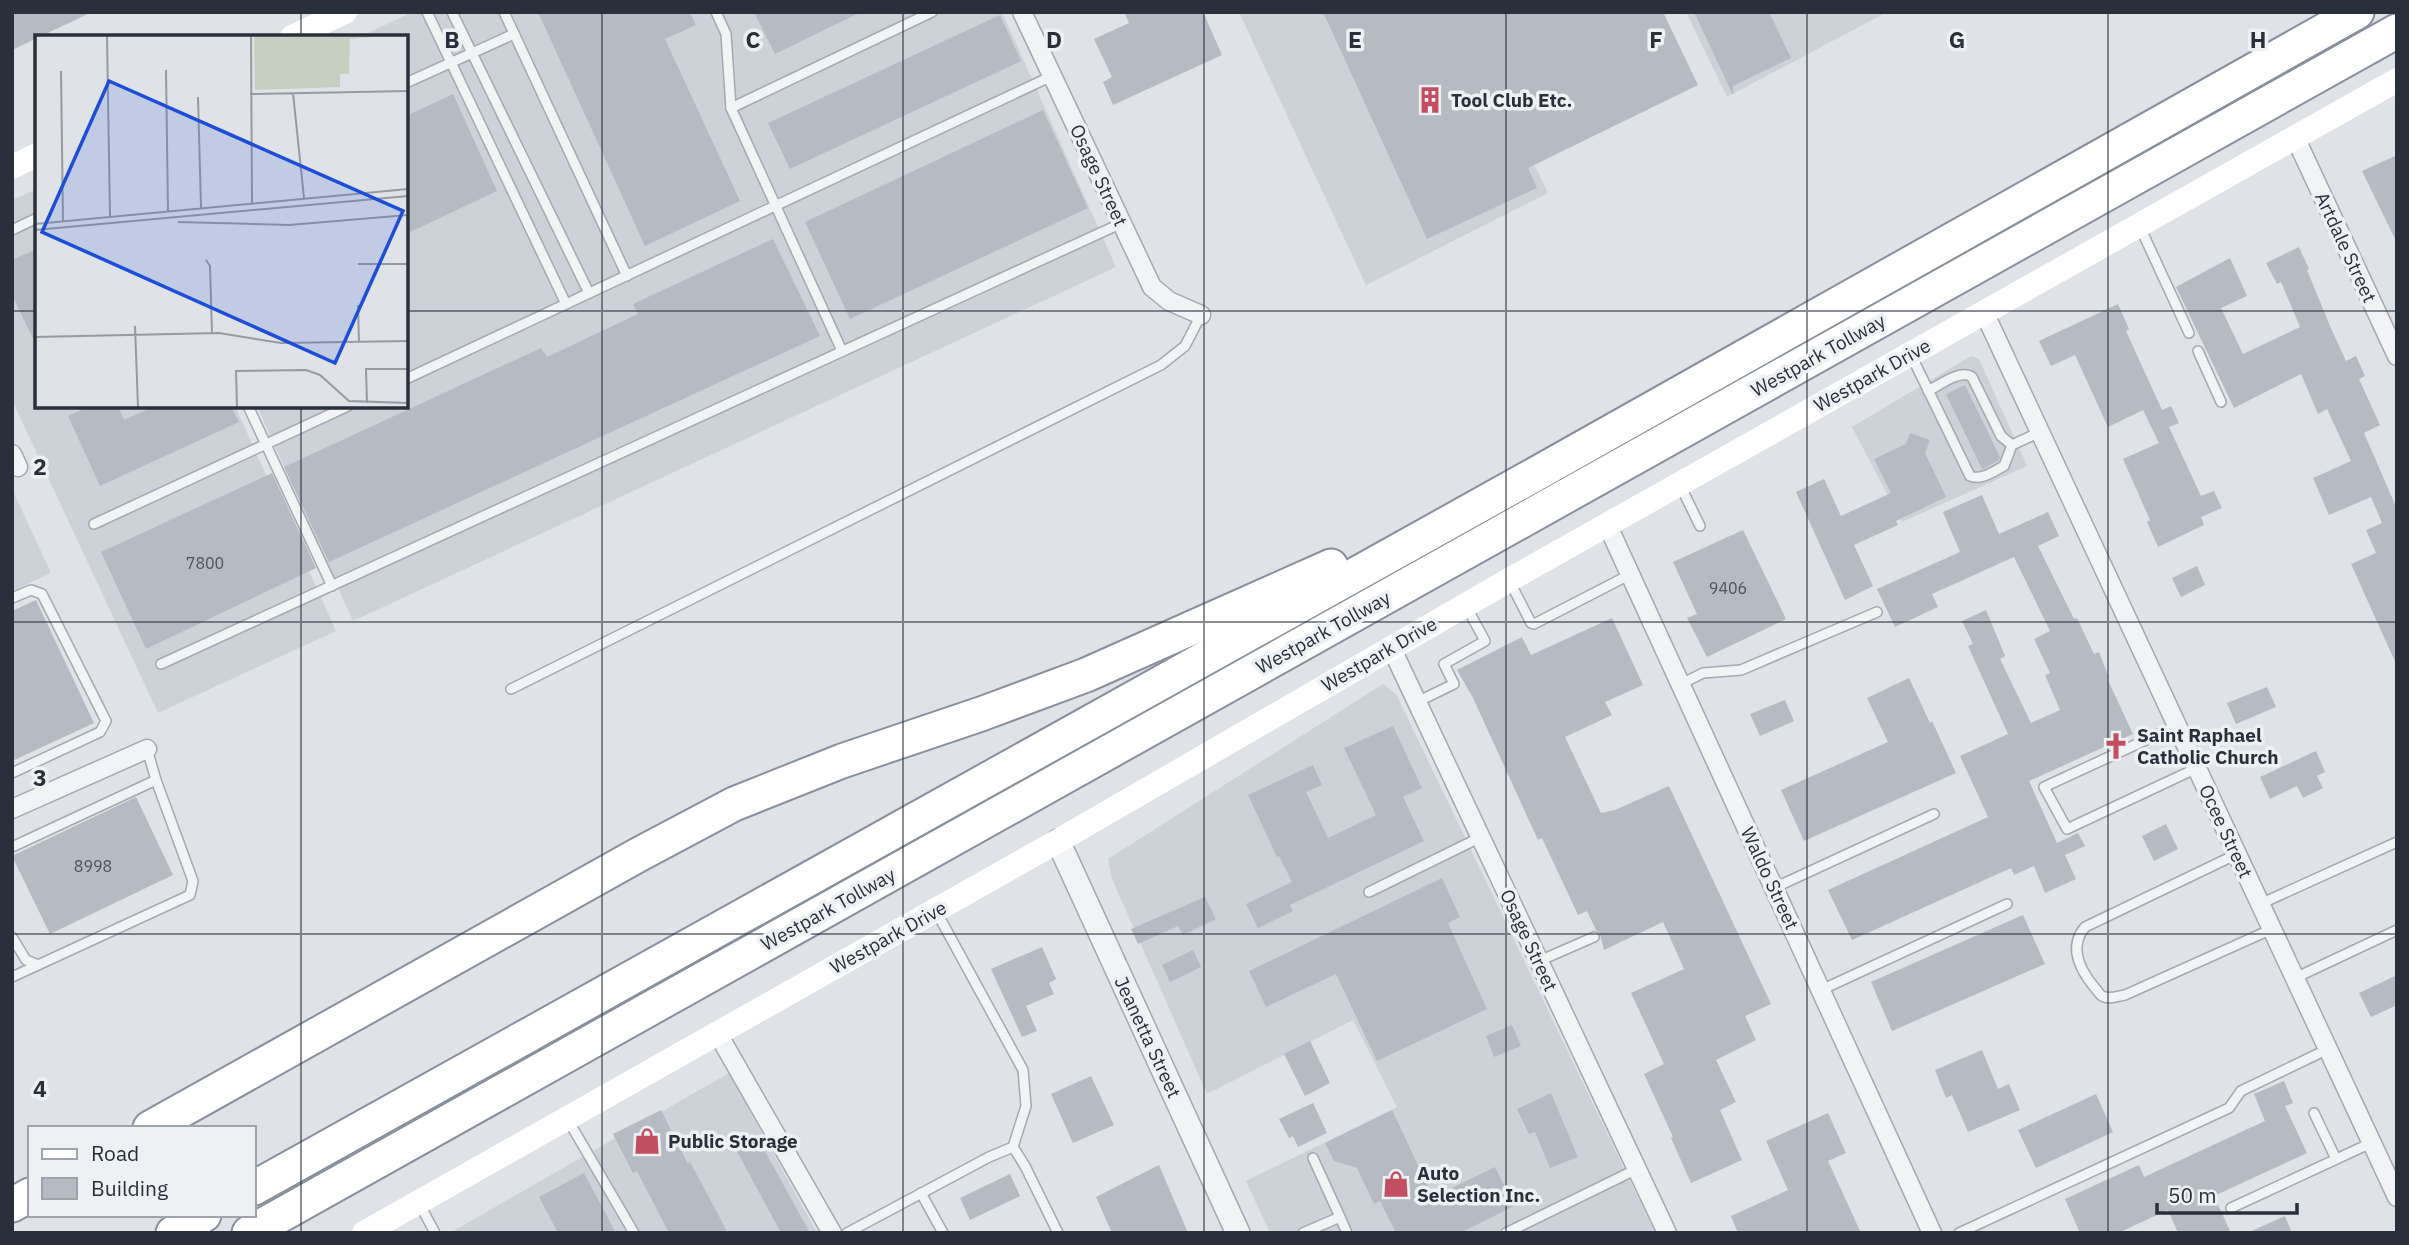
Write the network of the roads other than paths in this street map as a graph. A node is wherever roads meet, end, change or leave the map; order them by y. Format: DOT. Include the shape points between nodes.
graph roads {
  1 [pos="345,12"];
  2 [pos="427,12"];
  3 [pos="452,12"];
  4 [pos="504,12"];
  5 [pos="716,12"];
  6 [pos="932,12"];
  7 [pos="1022,12"];
  8 [pos="2357,12"];
  9 [pos="2397,31"];
  10 [pos="514,34"];
  11 [pos="296,35"];
  12 [pos="472,52"];
  13 [pos="450,62"];
  14 [pos="1052,76"];
  15 [pos="408,82"];
  16 [pos="2396,83"];
  17 [pos="731,108"];
  18 [pos="2295,138"];
  19 [pos="35,156"];
  20 [pos="12,167"];
  21 [pos="774,206"];
  22 [pos="35,219"];
  23 [pos="1122,223"];
  24 [pos="2139,225"];
  25 [pos="12,230"];
  26 [pos="627,276"];
  27 [pos="589,293"];
  28 [pos="566,304"];
  29 [pos="1984,312"];
  30 [pos="1201,315"];
  31 [pos="2189,333"];
  32 [pos="842,351"];
  33 [pos="2198,351"];
  34 [pos="1910,354"];
  35 [pos="2397,356"];
  36 [pos="408,378"];
  37 [pos="1928,391"];
  38 [pos="2221,402"];
  39 [pos="249,408"];
  40 [pos="344,408"];
  41 [pos="2040,432"];
  42 [pos="266,445"];
  43 [pos="2012,445"];
  44 [pos="1525,480"];
  45 [pos="1679,484"];
  46 [pos="94,524"];
  47 [pos="1607,524"];
  48 [pos="1700,526"];
  49 [pos="1631,575"];
  50 [pos="1509,580"];
  51 [pos="332,586"];
  52 [pos="12,598"];
  53 [pos="1465,604"];
  54 [pos="1877,612"];
  55 [pos="1391,647"];
  56 [pos="161,664"];
  57 [pos="1681,684"];
  58 [pos="511,689"];
  59 [pos="1418,702"];
  60 [pos="2176,726"];
  61 [pos="147,749"];
  62 [pos="2197,768"];
  63 [pos="12,773"];
  64 [pos="156,780"];
  65 [pos="12,809"];
  66 [pos="1934,814"];
  67 [pos="1481,837"];
  68 [pos="1058,841"];
  69 [pos="2397,842"];
  70 [pos="12,847"];
  71 [pos="2237,853"];
  72 [pos="1774,888"];
  73 [pos="1369,892"];
  74 [pos="2007,904"];
  75 [pos="2260,904"];
  76 [pos="935,911"];
  77 [pos="2272,929"];
  78 [pos="2397,930"];
  79 [pos="12,937"];
  80 [pos="1594,937"];
  81 [pos="1539,961"];
  82 [pos="38,965"];
  83 [pos="12,977"];
  84 [pos="2295,978"];
  85 [pos="1821,990"];
  86 [pos="718,1034"];
  87 [pos="2328,1049"];
  88 [pos="2314,1113"];
  89 [pos="567,1118"];
  90 [pos="154,1126"];
  91 [pos="2371,1143"];
  92 [pos="1013,1147"];
  93 [pos="1313,1158"];
  94 [pos="2336,1159"];
  95 [pos="1637,1169"];
  96 [pos="256,1187"];
  97 [pos="921,1193"];
  98 [pos="28,1196"];
  99 [pos="2397,1197"];
  100 [pos="418,1202"];
  101 [pos="12,1205"];
  102 [pos="2231,1208"];
  103 [pos="201,1217"];
  104 [pos="1340,1217"];
  105 [pos="173,1233"];
  106 [pos="249,1233"];
  107 [pos="364,1233"];
  108 [pos="435,1233"];
  109 [pos="634,1233"];
  110 [pos="832,1233"];
  111 [pos="847,1233"];
  112 [pos="943,1233"];
  113 [pos="1058,1233"];
  114 [pos="1238,1233"];
  115 [pos="1303,1233"];
  116 [pos="1348,1233"];
  117 [pos="1506,1233"];
  118 [pos="1667,1233"];
  119 [pos="1932,1233"];
  120 [pos="1959,1233"];
  1 -- 11 [label="main road"];
  2 -- 13 [label="lane"];
  3 -- 12 [label="lane"];
  4 -- 10 [label="lane"];
  5 -- 17 [label="lane" via="726,34"];
  6 -- 17 [label="lane"];
  7 -- 14 [label="street, Osage Street"];
  8 -- 44 [label="highway, Westpark Tollway"];
  9 -- 106 [label="highway, Westpark Tollway"];
  10 -- 12 [label="lane"];
  10 -- 26 [label="lane"];
  12 -- 13 [label="lane"];
  12 -- 27 [label="lane"];
  13 -- 15 [label="lane"];
  13 -- 28 [label="lane"];
  14 -- 21 [label="lane"];
  14 -- 23 [label="street, Osage Street"];
  16 -- 18 [label="main road, Westpark Drive"];
  17 -- 21 [label="lane"];
  18 -- 24 [label="main road, Westpark Drive"];
  18 -- 35 [label="street, Artdale Street"];
  19 -- 20 [label="main road"];
  21 -- 26 [label="lane"];
  21 -- 32 [label="lane"];
  22 -- 25 [label="lane"];
  23 -- 30 [label="street, Osage Street" via="1152,287 1169,301"];
  23 -- 32 [label="lane"];
  24 -- 29 [label="main road, Westpark Drive"];
  24 -- 31 [label="lane"];
  26 -- 27 [label="lane"];
  27 -- 28 [label="lane"];
  28 -- 36 [label="lane"];
  29 -- 34 [label="main road, Westpark Drive"];
  29 -- 41 [label="street, Ocee Street"];
  30 -- 58 [label="lane" via="1185,346 1161,365"];
  32 -- 51 [label="lane"];
  33 -- 38 [label="lane"];
  34 -- 37 [label="lane"];
  34 -- 45 [label="main road, Westpark Drive"];
  37 -- 43 [label="lane" via="1961,374 1972,377 2001,436"];
  37 -- 43 [label="lane" via="1970,476 1980,478 2004,466"];
  39 -- 42 [label="lane"];
  40 -- 42 [label="lane"];
  41 -- 43 [label="lane"];
  41 -- 60 [label="street, Ocee Street"];
  42 -- 46 [label="lane"];
  42 -- 51 [label="lane"];
  44 -- 90 [label="highway" via="1086,675 734,804"];
  44 -- 96 [label="highway, Westpark Tollway"];
  45 -- 47 [label="main road, Westpark Drive"];
  45 -- 48 [label="lane"];
  47 -- 49 [label="street, Waldo Street"];
  47 -- 50 [label="main road, Westpark Drive"];
  49 -- 50 [label="lane" via="1534,624"];
  49 -- 57 [label="street, Waldo Street"];
  50 -- 53 [label="main road, Westpark Drive"];
  51 -- 56 [label="lane"];
  52 -- 63 [label="lane" via="31,590 42,594 106,721 100,732"];
  53 -- 55 [label="main road, Westpark Drive"];
  53 -- 59 [label="lane" via="1485,641 1444,664 1454,684"];
  54 -- 57 [label="lane" via="1741,670 1703,673"];
  55 -- 59 [label="street, Osage Street"];
  55 -- 68 [label="main road, Westpark Drive"];
  57 -- 72 [label="street, Waldo Street"];
  59 -- 67 [label="street, Osage Street"];
  60 -- 62 [label="street, Ocee Street"];
  60 -- 62 [label="lane" via="2044,787 2067,829"];
  61 -- 64 [label="lane"];
  61 -- 65 [label="street"];
  62 -- 71 [label="street, Ocee Street"];
  64 -- 70 [label="lane"];
  64 -- 82 [label="lane" via="193,881 190,895"];
  66 -- 72 [label="lane"];
  67 -- 73 [label="lane"];
  67 -- 81 [label="street, Osage Street"];
  68 -- 76 [label="main road, Westpark Drive"];
  68 -- 114 [label="street, Jeanetta Street"];
  69 -- 75 [label="lane"];
  71 -- 75 [label="street, Ocee Street"];
  71 -- 77 [label="lane" via="2085,927 2076,944 2085,977 2101,996 2118,996"];
  72 -- 85 [label="street, Waldo Street"];
  74 -- 85 [label="lane"];
  75 -- 77 [label="street, Ocee Street"];
  76 -- 86 [label="main road, Westpark Drive"];
  76 -- 92 [label="lane" via="1023,1070 1026,1106"];
  77 -- 84 [label="street, Ocee Street"];
  78 -- 84 [label="lane"];
  79 -- 82 [label="lane" via="26,960"];
  80 -- 81 [label="lane"];
  81 -- 95 [label="street, Osage Street"];
  82 -- 83 [label="lane"];
  84 -- 87 [label="street, Ocee Street"];
  85 -- 119 [label="street, Waldo Street"];
  86 -- 89 [label="main road, Westpark Drive"];
  86 -- 110 [label="street"];
  87 -- 91 [label="street, Ocee Street"];
  87 -- 120 [label="lane" via="2241,1091 2229,1108"];
  88 -- 94 [label="lane"];
  89 -- 100 [label="main road, Westpark Drive"];
  89 -- 109 [label="lane"];
  91 -- 94 [label="lane"];
  91 -- 99 [label="street, Ocee Street"];
  92 -- 97 [label="lane"];
  92 -- 113 [label="lane"];
  93 -- 104 [label="lane"];
  94 -- 102 [label="lane"];
  95 -- 117 [label="lane"];
  95 -- 118 [label="street, Osage Street"];
  97 -- 111 [label="lane"];
  97 -- 112 [label="lane"];
  98 -- 101 [label="highway"];
  100 -- 107 [label="main road, Westpark Drive"];
  100 -- 108 [label="lane"];
  103 -- 105 [label="highway"];
  104 -- 115 [label="lane"];
  104 -- 116 [label="lane"];
}
